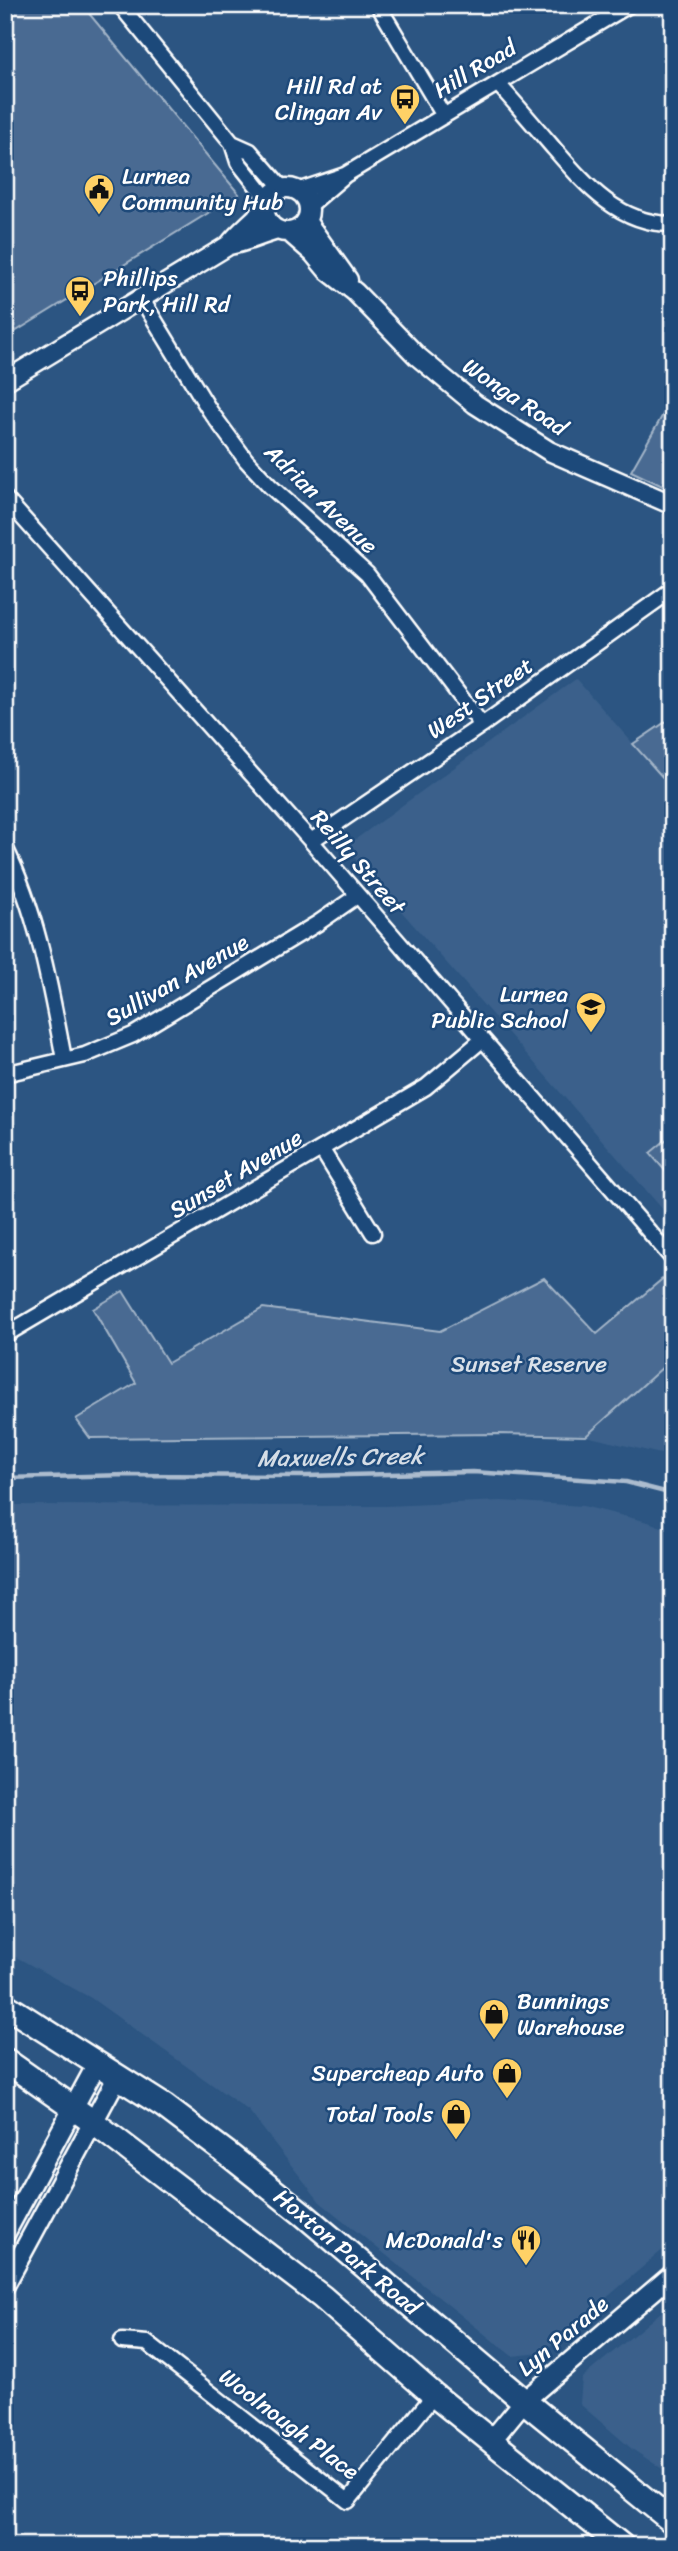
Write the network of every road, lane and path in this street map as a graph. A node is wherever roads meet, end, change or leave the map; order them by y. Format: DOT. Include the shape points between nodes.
graph roads {
  1 [pos="120,5"];
  2 [pos="378,5"];
  3 [pos="629,5"];
  4 [pos="498,84"];
  5 [pos="444,116"];
  6 [pos="232,143"];
  7 [pos="345,175"];
  8 [pos="290,190"];
  9 [pos="267,204"];
  10 [pos="308,214"];
  11 [pos="673,224"];
  12 [pos="284,231"];
  13 [pos="229,246"];
  14 [pos="355,292"];
  15 [pos="141,298"];
  16 [pos="5,381"];
  17 [pos="5,498"];
  18 [pos="673,505"];
  19 [pos="673,589"];
  20 [pos="482,725"];
  21 [pos="311,841"];
  22 [pos="5,847"];
  23 [pos="358,896"];
  24 [pos="482,1040"];
  25 [pos="64,1059"];
  26 [pos="5,1074"];
  27 [pos="322,1150"];
  28 [pos="373,1233"];
  29 [pos="673,1258"];
  30 [pos="5,1335"];
  31 [pos="5,2005"];
  32 [pos="5,2060"];
  33 [pos="97,2064"];
  34 [pos="118,2076"];
  35 [pos="73,2109"];
  36 [pos="93,2122"];
  37 [pos="5,2234"];
  38 [pos="673,2274"];
  39 [pos="5,2285"];
  40 [pos="122,2341"];
  41 [pos="434,2395"];
  42 [pos="524,2402"];
  43 [pos="491,2441"];
  44 [pos="673,2522"];
  45 [pos="622,2546"];
  1 -- 6 [label="street"];
  2 -- 5 [label="street"];
  3 -- 4 [label="street, Hill Road"];
  4 -- 5 [label="street, Hill Road"];
  4 -- 11 [label="street" via="583,182 608,204 631,217"];
  5 -- 7 [label="street, Hill Road"];
  6 -- 8 [label="street" via="250,151"];
  6 -- 9 [label="street" via="238,162"];
  7 -- 8 [label="street, Hill Road"];
  7 -- 10 [label="street, Hill Road"];
  8 -- 9 [label="street" via="277,191"];
  8 -- 10 [label="street" via="307,200"];
  9 -- 12 [label="street" via="268,220"];
  9 -- 13 [label="street"];
  10 -- 12 [label="street" via="302,226"];
  10 -- 14 [label="street, Wonga Road"];
  12 -- 13 [label="street" via="263,233"];
  12 -- 14 [label="street, Wonga Road"];
  13 -- 15 [label="street"];
  14 -- 18 [label="street, Wonga Road" via="417,356 518,433 586,469"];
  15 -- 16 [label="street"];
  15 -- 20 [label="street, Adrian Avenue" via="210,411 246,460 367,574"];
  17 -- 21 [label="street, Reilly Street"];
  19 -- 20 [label="street, West Street"];
  20 -- 21 [label="street, West Street"];
  21 -- 23 [label="street, Reilly Street"];
  22 -- 25 [label="street" via="39,933"];
  23 -- 24 [label="street, Reilly Street"];
  23 -- 25 [label="street, Sullivan Avenue" via="153,1024 106,1047"];
  24 -- 27 [label="street, Sunset Avenue" via="433,1083"];
  24 -- 29 [label="street, Reilly Street"];
  25 -- 26 [label="street, Sullivan Avenue"];
  27 -- 28 [label="street"];
  27 -- 30 [label="street, Sunset Avenue"];
  31 -- 33 [label="main road, Hoxton Park Road"];
  32 -- 35 [label="main road"];
  33 -- 34 [label="main road, Hoxton Park Road"];
  33 -- 35 [label="street"];
  34 -- 36 [label="street"];
  34 -- 42 [label="main road, Hoxton Park Road" via="303,2214"];
  35 -- 36 [label="main road"];
  35 -- 37 [label="street"];
  36 -- 39 [label="street"];
  36 -- 41 [label="main road" via="322,2297"];
  38 -- 42 [label="street, Lyn Parade"];
  40 -- 41 [label="street, Woolnough Place" via="147,2343 348,2501"];
  41 -- 43 [label="main road"];
  42 -- 43 [label="street, Lyn Parade"];
  42 -- 44 [label="main road, Hoxton Park Road"];
  43 -- 45 [label="main road"];
}
